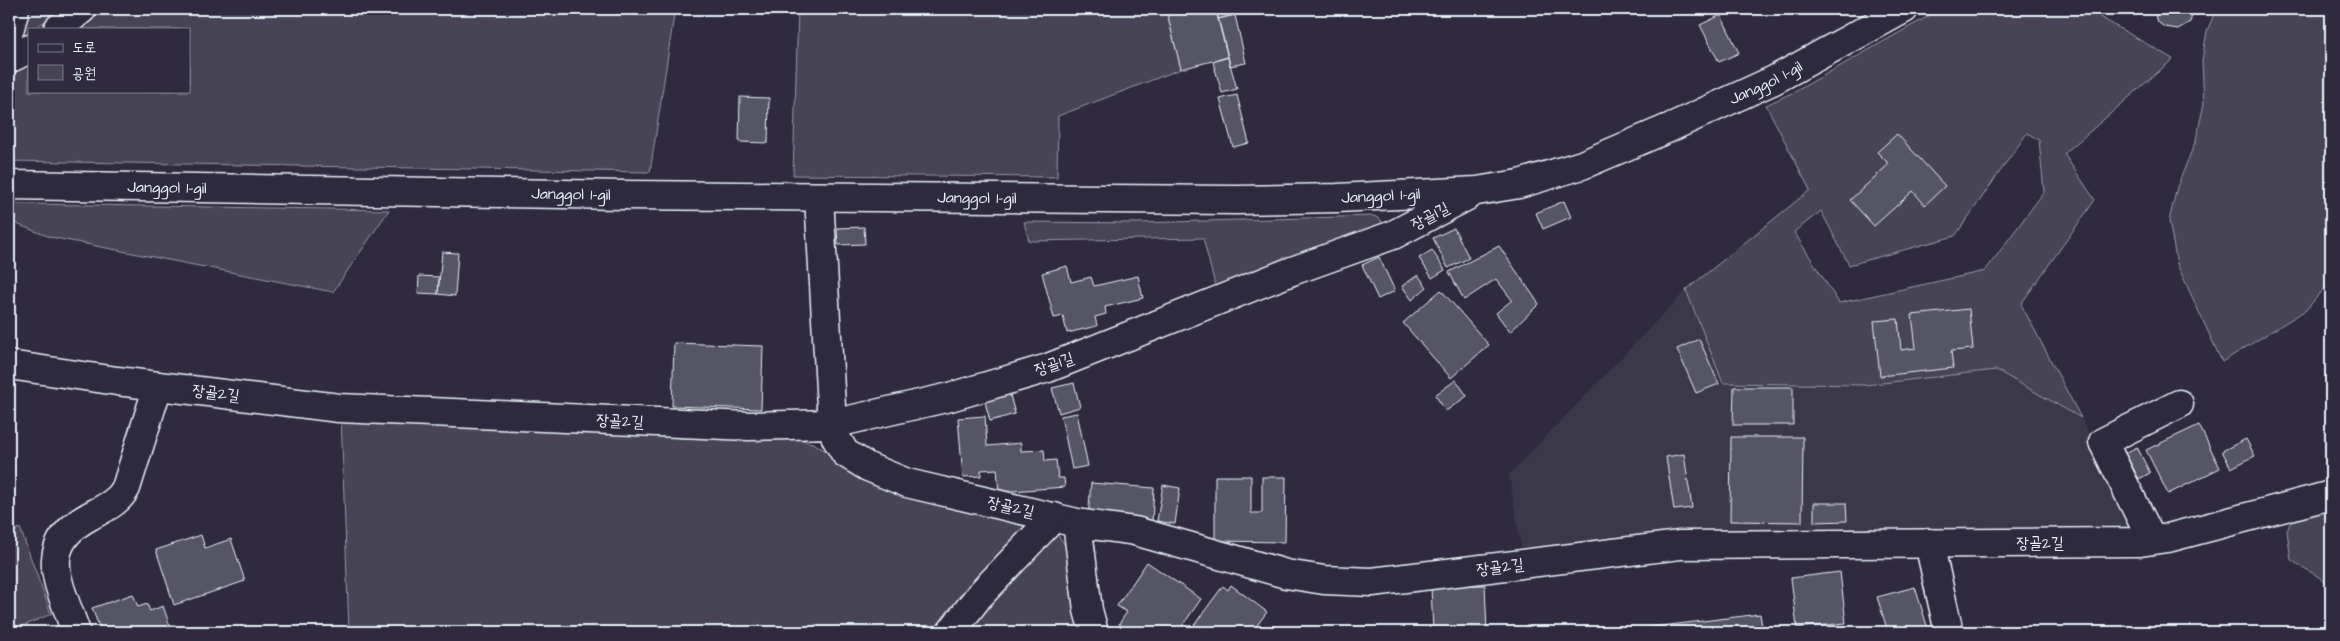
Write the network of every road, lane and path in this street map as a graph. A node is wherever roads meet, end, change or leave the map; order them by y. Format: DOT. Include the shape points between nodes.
graph roads {
  1 [pos="16,9"];
  2 [pos="82,9"];
  3 [pos="1904,9"];
  4 [pos="59,28"];
  5 [pos="9,31"];
  6 [pos="28,50"];
  7 [pos="9,59"];
  8 [pos="9,185"];
  9 [pos="1477,191"];
  10 [pos="819,197"];
  11 [pos="9,365"];
  12 [pos="158,386"];
  13 [pos="2179,404"];
  14 [pos="832,424"];
  15 [pos="2331,495"];
  16 [pos="1066,520"];
  17 [pos="2152,540"];
  18 [pos="1929,544"];
  19 [pos="76,632"];
  20 [pos="951,632"];
  21 [pos="1094,632"];
  22 [pos="1949,632"];
  1 -- 5 [label="street"];
  2 -- 4 [label="street"];
  3 -- 9 [label="street, Janggol 1-gil" via="1774,80 1608,154 1519,184"];
  6 -- 7 [label="street"];
  8 -- 10 [label="street, Janggol 1-gil"];
  9 -- 10 [label="street, Janggol 1-gil" via="1238,200"];
  9 -- 14 [label="street, 장골1길" via="1393,236 1292,271 1048,368 950,397"];
  10 -- 14 [label="street"];
  11 -- 12 [label="street, 장골2길"];
  12 -- 14 [label="street, 장골2길" via="339,408 749,426"];
  12 -- 19 [label="street" via="122,497 74,525 60,542 56,572"];
  13 -- 17 [label="street" via="2103,442"];
  14 -- 16 [label="street, 장골2길" via="845,452 868,467 907,483"];
  15 -- 17 [label="street, 장골2길"];
  16 -- 18 [label="street, 장골2길" via="1135,531 1286,574 1372,582 1680,545"];
  16 -- 20 [label="street, 장골2길" via="990,584"];
  16 -- 21 [label="street"];
  17 -- 18 [label="street, 장골2길"];
  18 -- 22 [label="street"];
}
